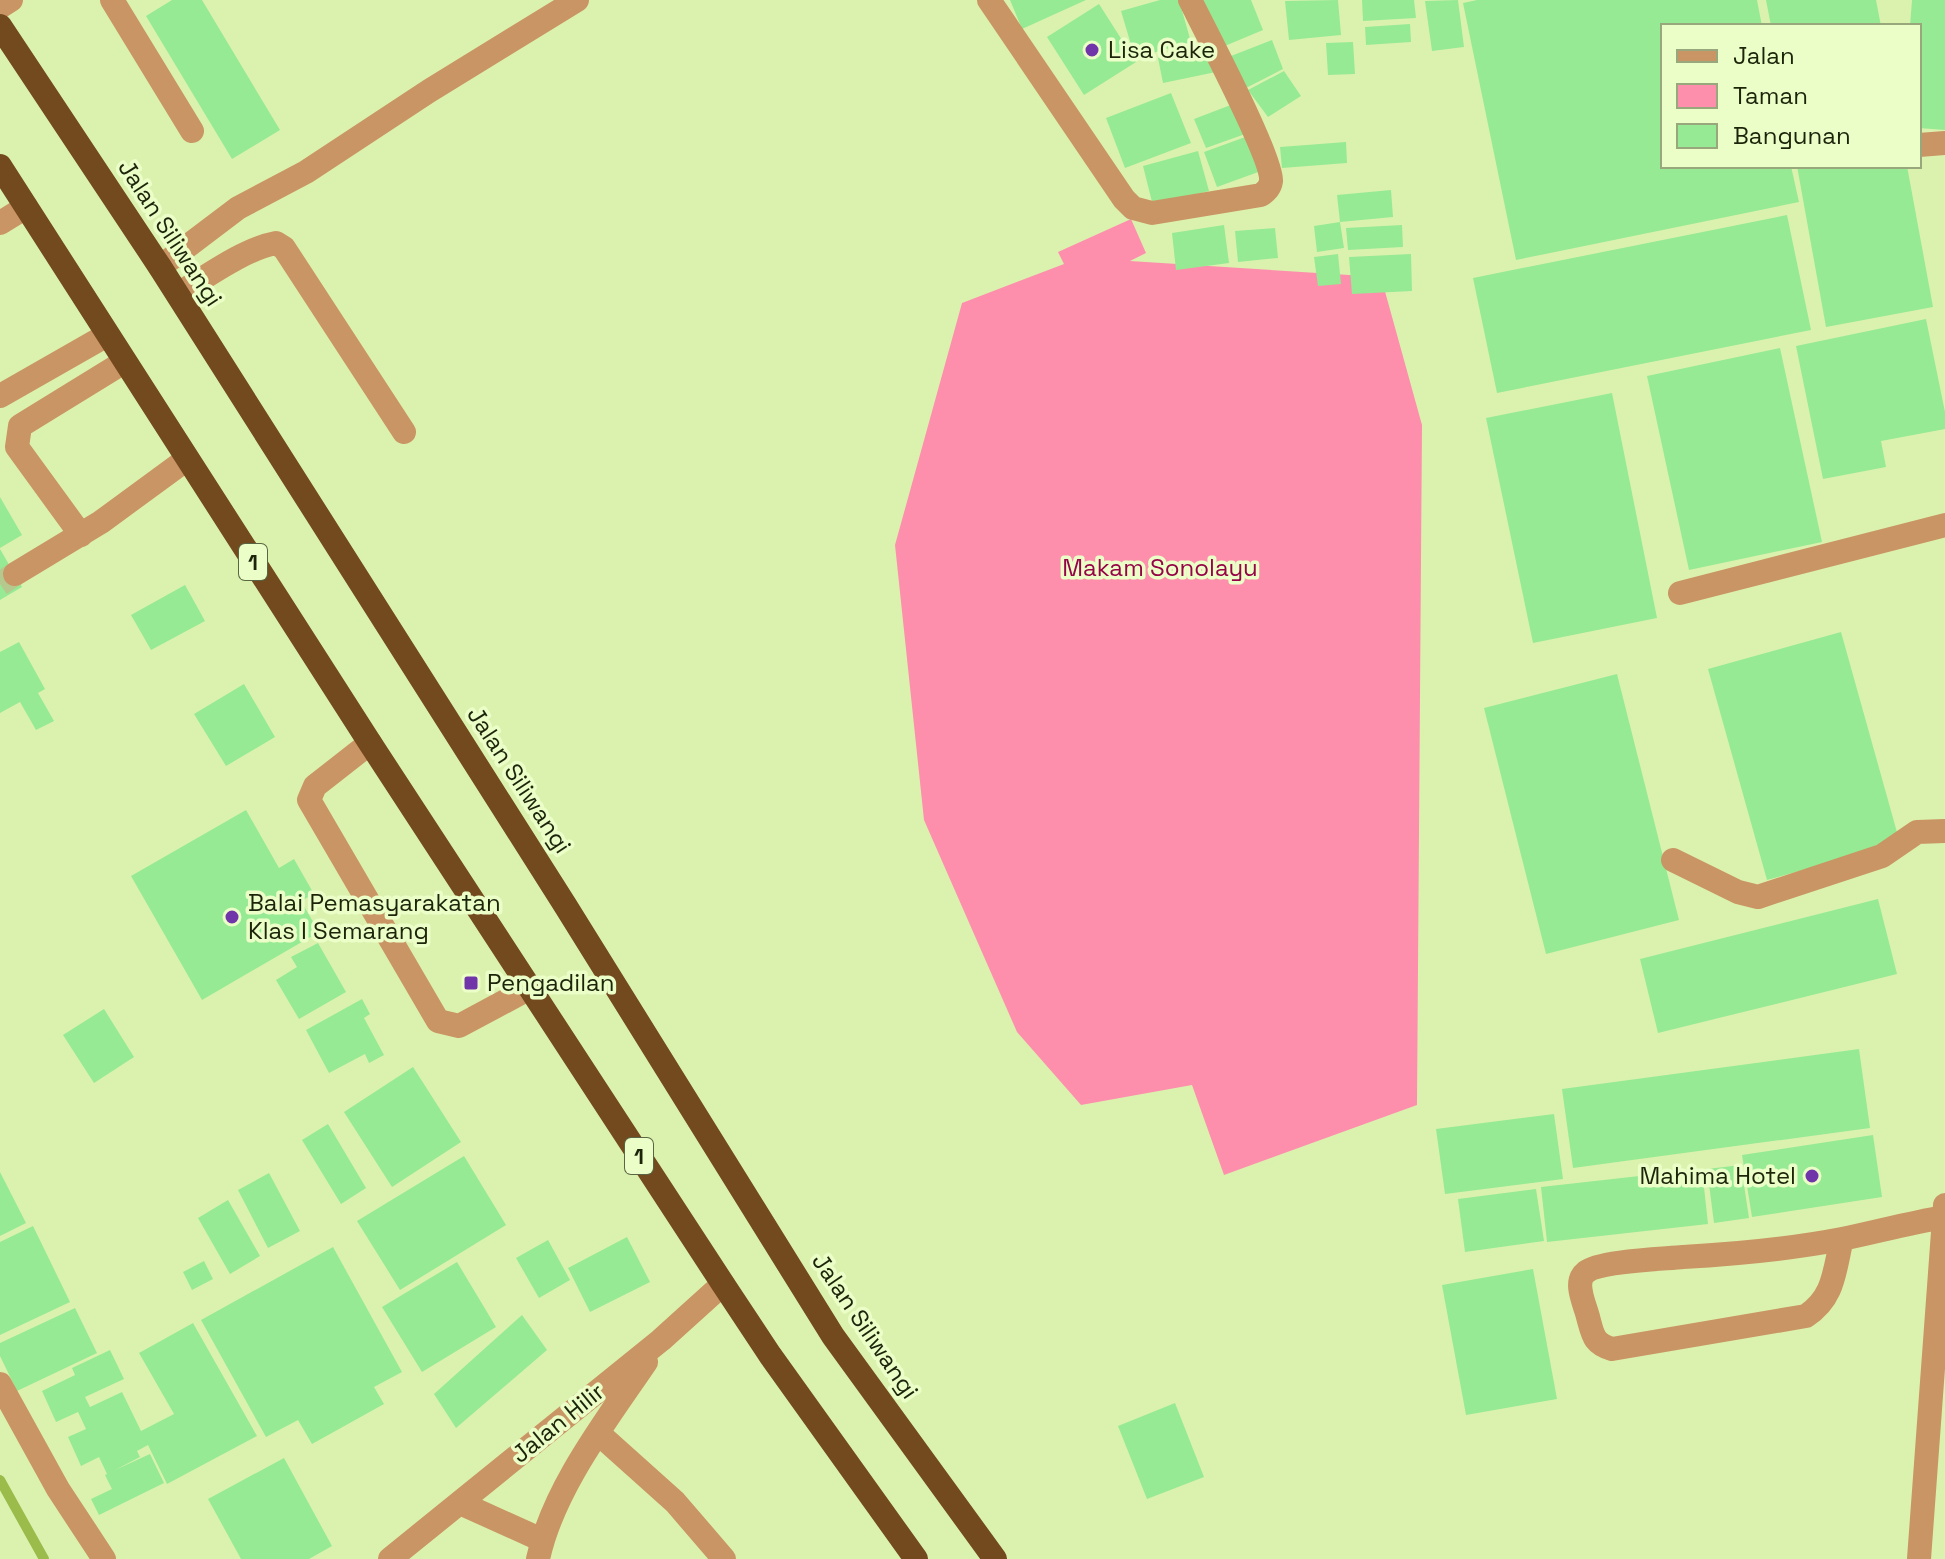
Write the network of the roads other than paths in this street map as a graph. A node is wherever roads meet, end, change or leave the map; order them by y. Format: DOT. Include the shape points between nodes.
graph roads {
  1 [pos="11,0"];
  2 [pos="112,0"];
  3 [pos="577,0"];
  4 [pos="989,0"];
  5 [pos="1190,0"];
  6 [pos="0,7"];
  7 [pos="0,26"];
  8 [pos="192,131"];
  9 [pos="1945,143"];
  10 [pos="1921,145"];
  11 [pos="0,166"];
  12 [pos="26,207"];
  13 [pos="0,223"];
  14 [pos="160,267"];
  15 [pos="178,294"];
  16 [pos="107,335"];
  17 [pos="124,362"];
  18 [pos="0,395"];
  19 [pos="404,432"];
  20 [pos="187,459"];
  21 [pos="1945,525"];
  22 [pos="81,535"];
  23 [pos="15,574"];
  24 [pos="1680,593"];
  25 [pos="370,743"];
  26 [pos="1945,831"];
  27 [pos="1673,860"];
  28 [pos="530,988"];
  29 [pos="1945,1205"];
  30 [pos="1944,1217"];
  31 [pos="1842,1239"];
  32 [pos="723,1284"];
  33 [pos="661,1340"];
  34 [pos="0,1384"];
  35 [pos="598,1433"];
  36 [pos="460,1503"];
  37 [pos="540,1549"];
  38 [pos="910,1556"];
  39 [pos="104,1559"];
  40 [pos="390,1559"];
  41 [pos="724,1559"];
  42 [pos="995,1559"];
  43 [pos="1919,1559"];
  1 -- 6 [label="street"];
  2 -- 8 [label="street"];
  3 -- 14 [label="street" via="306,172 238,208"];
  4 -- 5 [label="street" via="1124,199 1133,208 1152,213 1261,195 1271,182 1269,167"];
  7 -- 14 [label="highway, Jalan Siliwangi"];
  9 -- 10 [label="street"];
  11 -- 12 [label="highway, 1"];
  12 -- 13 [label="street"];
  12 -- 16 [label="highway, 1"];
  14 -- 15 [label="highway, Jalan Siliwangi"];
  15 -- 19 [label="street" via="276,243"];
  15 -- 42 [label="highway, Jalan Siliwangi" via="833,1336"];
  16 -- 17 [label="highway, 1"];
  16 -- 18 [label="street"];
  17 -- 20 [label="highway, 1"];
  17 -- 22 [label="street" via="20,426 17,447"];
  20 -- 22 [label="street"];
  20 -- 25 [label="highway, 1"];
  21 -- 24 [label="street"];
  22 -- 23 [label="street"];
  25 -- 28 [label="highway, 1"];
  25 -- 28 [label="street" via="315,786 309,800 438,1021 459,1026"];
  26 -- 27 [label="street" via="1917,832 1882,856 1758,897"];
  28 -- 32 [label="highway, 1"];
  29 -- 30 [label="street"];
  30 -- 31 [label="street"];
  30 -- 43 [label="street"];
  31 -- 31 [label="street" via="1592,1267 1579,1284 1593,1335 1612,1349 1806,1316 1829,1294"];
  32 -- 33 [label="street, Jalan Hilir"];
  32 -- 38 [label="highway, 1"];
  33 -- 35 [label="street"];
  33 -- 36 [label="street, Jalan Hilir"];
  34 -- 39 [label="street"];
  35 -- 37 [label="street" via="553,1512"];
  35 -- 41 [label="street" via="675,1502"];
  36 -- 37 [label="street"];
  36 -- 40 [label="street, Jalan Hilir"];
}
